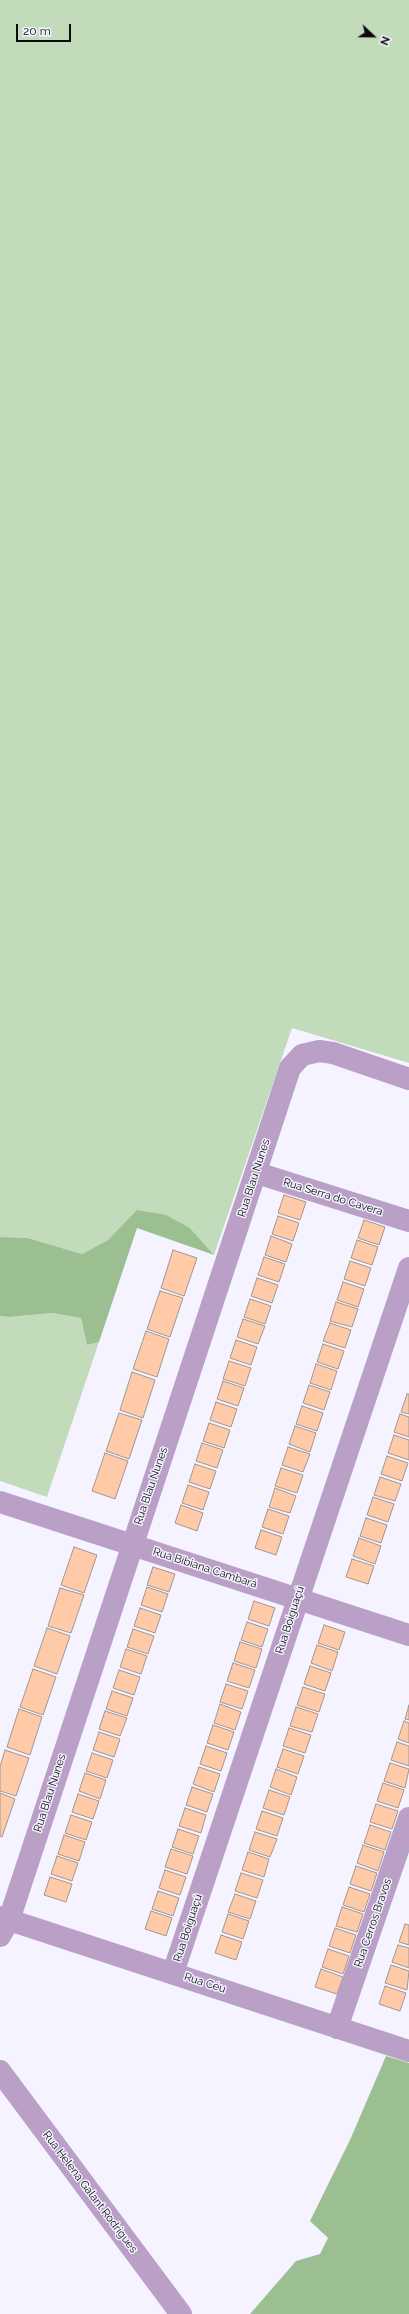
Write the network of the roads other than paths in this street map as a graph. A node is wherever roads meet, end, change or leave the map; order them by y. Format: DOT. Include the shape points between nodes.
graph roads {
  1 [pos="409,1079"];
  2 [pos="256,1172"];
  3 [pos="409,1220"];
  4 [pos="409,1268"];
  5 [pos="0,1502"];
  6 [pos="131,1544"];
  7 [pos="297,1598"];
  8 [pos="409,1635"];
  9 [pos="409,1818"];
  10 [pos="3,1925"];
  11 [pos="173,1973"];
  12 [pos="337,2028"];
  13 [pos="409,2051"];
  14 [pos="0,2071"];
  15 [pos="181,2314"];
  1 -- 2 [label="street, Rua Blau Nunes" via="333,1053 319,1051 302,1055 290,1068"];
  2 -- 3 [label="street, Rua Serra do Cavera"];
  2 -- 6 [label="street, Rua Blau Nunes"];
  4 -- 7 [label="street, Rua Boiguaçú"];
  5 -- 6 [label="street, Rua Bibiana Cambará"];
  6 -- 7 [label="street, Rua Bibiana Cambará"];
  6 -- 10 [label="street, Rua Blau Nunes"];
  7 -- 8 [label="street, Rua Bibiana Cambará"];
  7 -- 11 [label="street, Rua Boiguaçú"];
  9 -- 12 [label="street, Rua Cerros Bravos"];
  10 -- 11 [label="street, Rua Céu"];
  11 -- 12 [label="street, Rua Céu"];
  12 -- 13 [label="street, Rua Céu"];
  14 -- 15 [label="street, Rua Helena Galant Rodrigues"];
}
